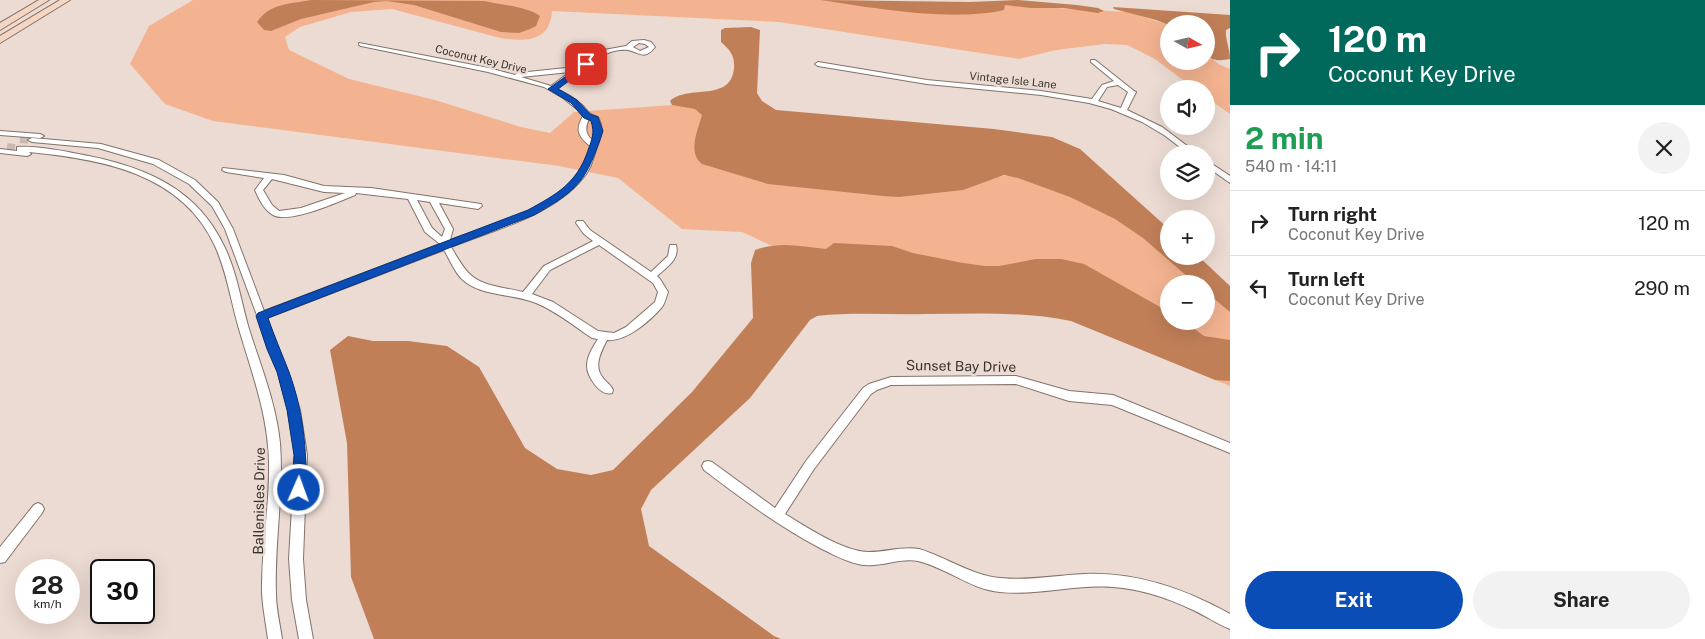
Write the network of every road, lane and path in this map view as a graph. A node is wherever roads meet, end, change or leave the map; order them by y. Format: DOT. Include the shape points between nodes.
graph roads {
  1 [pos="45,0"];
  2 [pos="66,0"];
  3 [pos="0,27"];
  4 [pos="0,40"];
  5 [pos="361,44"];
  6 [pos="629,48"];
  7 [pos="1093,61"];
  8 [pos="818,64"];
  9 [pos="578,69"];
  10 [pos="502,74"];
  11 [pos="1121,82"];
  12 [pos="552,89"];
  13 [pos="1094,102"];
  14 [pos="1123,111"];
  15 [pos="587,116"];
  16 [pos="0,134"];
  17 [pos="20,138"];
  18 [pos="32,140"];
  19 [pos="56,142"];
  20 [pos="593,145"];
  21 [pos="1182,145"];
  22 [pos="98,146"];
  23 [pos="2,148"];
  24 [pos="20,149"];
  25 [pos="45,151"];
  26 [pos="88,159"];
  27 [pos="1215,169"];
  28 [pos="226,170"];
  29 [pos="270,176"];
  30 [pos="1230,180"];
  31 [pos="360,191"];
  32 [pos="412,198"];
  33 [pos="434,200"];
  34 [pos="478,206"];
  35 [pos="580,223"];
  36 [pos="600,241"];
  37 [pos="445,244"];
  38 [pos="673,247"];
  39 [pos="651,277"];
  40 [pos="526,295"];
  41 [pos="262,316"];
  42 [pos="604,337"];
  43 [pos="608,390"];
  44 [pos="1230,448"];
  45 [pos="708,466"];
  46 [pos="38,509"];
  47 [pos="777,516"];
  48 [pos="0,557"];
  49 [pos="1230,622"];
  50 [pos="275,639"];
  51 [pos="306,639"];
  1 -- 3 [label="main road"];
  2 -- 4 [label="main road"];
  5 -- 10 [label="street, Coconut Key Drive"];
  6 -- 9 [label="street" via="606,52"];
  7 -- 11 [label="street"];
  8 -- 13 [label="street, Vintage Isle Lane" via="923,81"];
  9 -- 10 [label="street" via="530,75"];
  9 -- 12 [label="street"];
  10 -- 12 [label="street, Coconut Key Drive"];
  11 -- 13 [label="street" via="1104,86"];
  11 -- 14 [label="street" via="1132,92"];
  12 -- 15 [label="street, Coconut Key Drive" via="574,101"];
  13 -- 14 [label="street, Vintage Isle Lane"];
  14 -- 21 [label="street, Vintage Isle Lane"];
  15 -- 20 [label="street" via="582,125 584,136"];
  15 -- 20 [label="street, Coconut Key Drive" via="595,119 599,131"];
  16 -- 17 [label="street"];
  16 -- 22 [label="street" via="56,138"];
  18 -- 19 [label="street"];
  19 -- 22 [label="street"];
  19 -- 25 [label="street"];
  20 -- 37 [label="street, Coconut Key Drive" via="580,177 560,196 531,212"];
  22 -- 41 [label="street" via="156,162 192,182 215,204 229,229"];
  23 -- 26 [label="street"];
  24 -- 25 [label="street, Ballenisles Drive"];
  25 -- 26 [label="street, Ballenisles Drive"];
  26 -- 50 [label="street, Ballenisles Drive" via="132,168 152,176 183,196 206,220 220,246 265,399 274,441 270,594"];
  27 -- 30 [label="street"];
  28 -- 29 [label="street"];
  29 -- 31 [label="street" via="324,189"];
  29 -- 31 [label="street" via="259,190 273,212 278,214 289,214"];
  31 -- 32 [label="street"];
  32 -- 33 [label="street"];
  32 -- 37 [label="street" via="428,230"];
  33 -- 34 [label="street"];
  33 -- 37 [label="street" via="449,229"];
  35 -- 36 [label="street"];
  36 -- 39 [label="street"];
  36 -- 40 [label="street" via="547,268"];
  37 -- 40 [label="street" via="473,282"];
  37 -- 41 [label="street, Coconut Key Drive"];
  38 -- 39 [label="street" via="672,257"];
  39 -- 42 [label="street" via="663,292 660,304 624,334"];
  40 -- 42 [label="street" via="550,305"];
  41 -- 51 [label="street" via="294,410 300,455 296,559"];
  42 -- 43 [label="street" via="594,355 592,369 598,382"];
  44 -- 47 [label="street, Sunset Bay Drive" via="1114,400 1069,396 1016,380 891,381 867,391 810,465"];
  45 -- 47 [label="street"];
  46 -- 48 [label="street"];
  47 -- 49 [label="street" via="809,536 857,557 879,559 917,554 977,579 1001,585 1096,579 1122,581 1170,593"];
}
